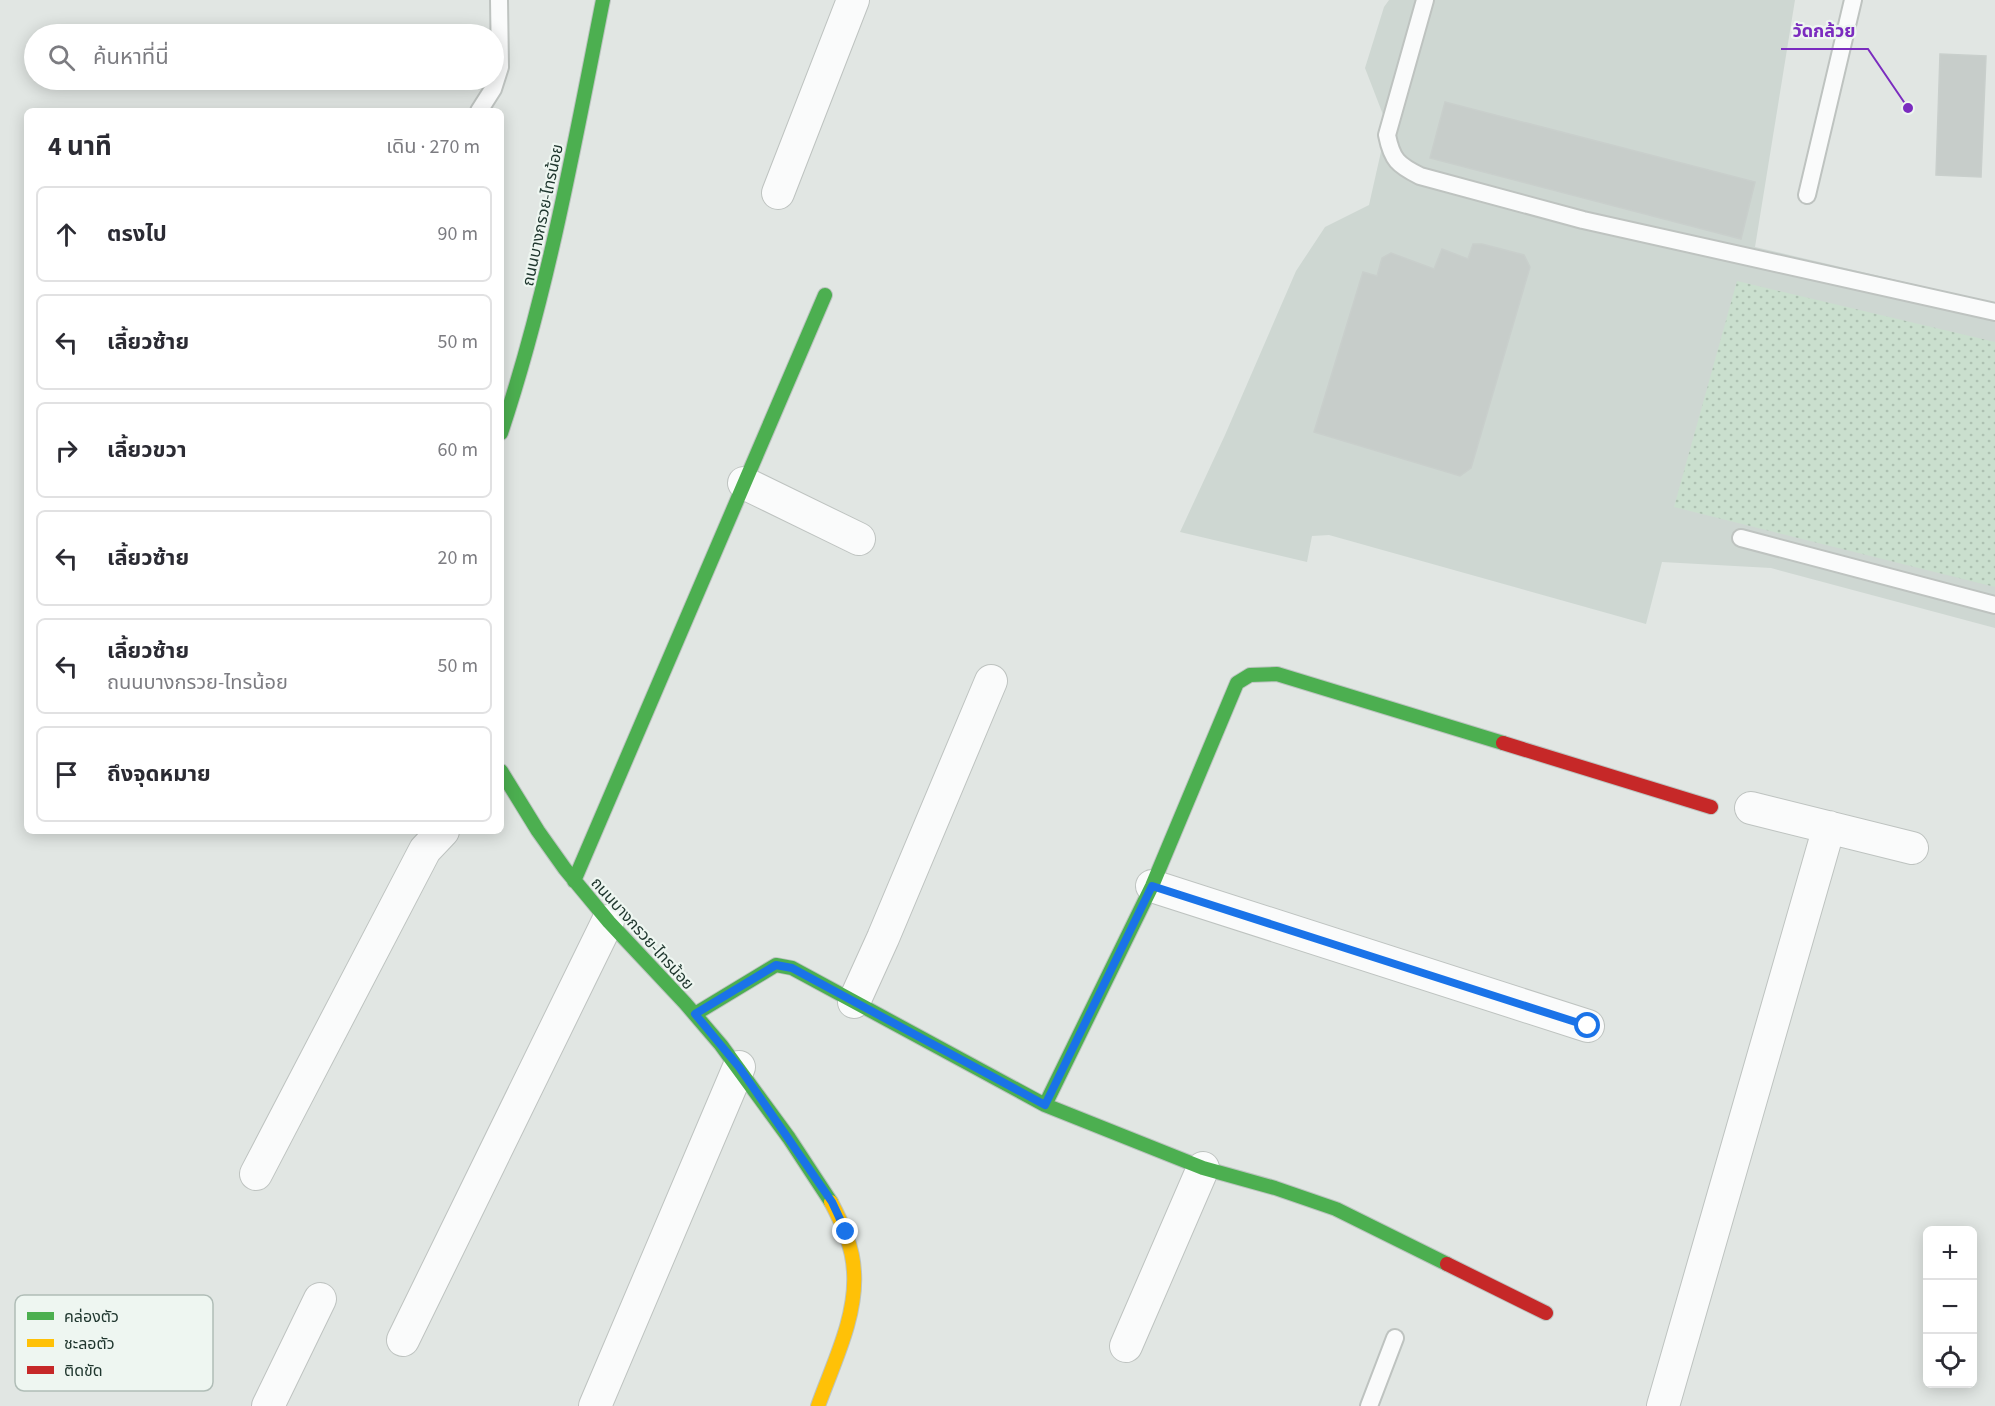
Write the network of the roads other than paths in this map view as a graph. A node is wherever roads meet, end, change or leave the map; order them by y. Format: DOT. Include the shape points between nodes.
graph roads {
  1 [pos="499,0"];
  2 [pos="603,0"];
  3 [pos="853,0"];
  4 [pos="1425,0"];
  5 [pos="1852,0"];
  6 [pos="499,24"];
  7 [pos="492,90"];
  8 [pos="481,108"];
  9 [pos="778,193"];
  10 [pos="1807,195"];
  11 [pos="825,295"];
  12 [pos="1995,312"];
  13 [pos="504,425"];
  14 [pos="744,483"];
  15 [pos="1741,537"];
  16 [pos="859,539"];
  17 [pos="1995,605"];
  18 [pos="991,681"];
  19 [pos="505,789"];
  20 [pos="1711,807"];
  21 [pos="1750,808"];
  22 [pos="1829,827"];
  23 [pos="439,834"];
  24 [pos="1912,848"];
  25 [pos="574,881"];
  26 [pos="1152,886"];
  27 [pos="608,921"];
  28 [pos="854,1002"];
  29 [pos="695,1014"];
  30 [pos="1588,1026"];
  31 [pos="739,1067"];
  32 [pos="1045,1105"];
  33 [pos="1203,1168"];
  34 [pos="256,1174"];
  35 [pos="320,1299"];
  36 [pos="1546,1313"];
  37 [pos="1395,1338"];
  38 [pos="403,1340"];
  39 [pos="1126,1346"];
  40 [pos="268,1406"];
  41 [pos="595,1406"];
  42 [pos="818,1406"];
  43 [pos="1369,1406"];
  44 [pos="1663,1406"];
  1 -- 6 [label="lane"];
  2 -- 13 [label="street, ถนนบางกรวย-ไทรน้อย" via="541,304"];
  3 -- 9 [label="street"];
  4 -- 12 [label="lane" via="1387,135 1391,152 1401,166 1420,176 1584,220"];
  5 -- 10 [label="lane"];
  7 -- 8 [label="lane"];
  11 -- 14 [label="street"];
  14 -- 16 [label="street"];
  14 -- 25 [label="street"];
  15 -- 17 [label="lane"];
  18 -- 28 [label="street"];
  19 -- 25 [label="street, ถนนบางกรวย-ไทรน้อย"];
  20 -- 26 [label="street" via="1277,674 1250,675 1237,683"];
  21 -- 22 [label="street"];
  22 -- 24 [label="street"];
  22 -- 44 [label="street"];
  23 -- 34 [label="street" via="425,849"];
  25 -- 27 [label="street, ถนนบางกรวย-ไทรน้อย"];
  26 -- 30 [label="street"];
  26 -- 32 [label="street"];
  27 -- 29 [label="street, ถนนบางกรวย-ไทรน้อย"];
  27 -- 38 [label="street"];
  28 -- 29 [label="street" via="792,968 776,965"];
  28 -- 32 [label="street"];
  29 -- 31 [label="street, ถนนบางกรวย-ไทรน้อย"];
  31 -- 41 [label="street"];
  31 -- 42 [label="street, ถนนบางกรวย-ไทรน้อย" via="832,1202 846,1232 854,1272 851,1304"];
  32 -- 33 [label="street"];
  33 -- 36 [label="street" via="1336,1209"];
  33 -- 39 [label="street"];
  35 -- 40 [label="street"];
  37 -- 43 [label="lane"];
}
